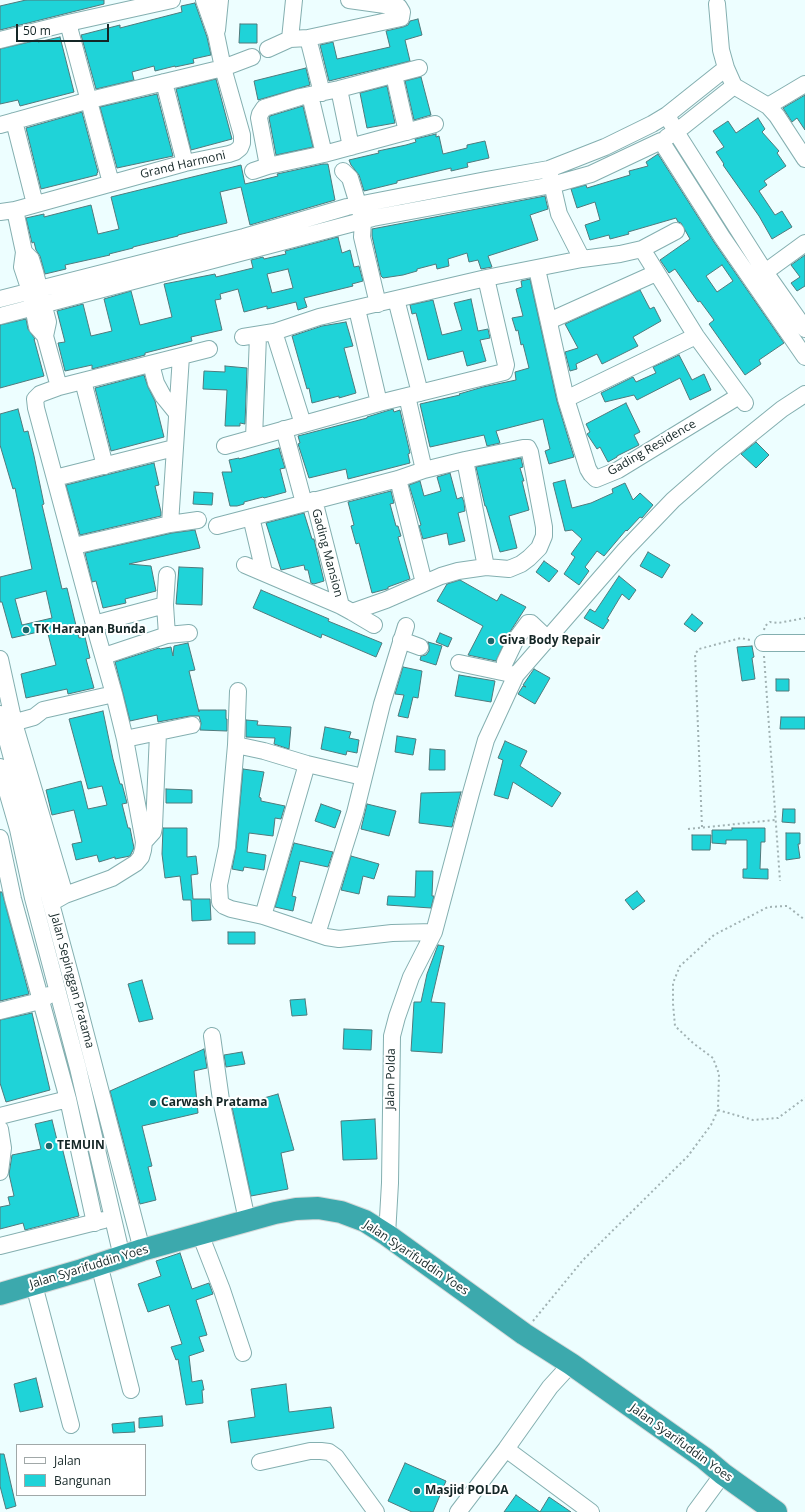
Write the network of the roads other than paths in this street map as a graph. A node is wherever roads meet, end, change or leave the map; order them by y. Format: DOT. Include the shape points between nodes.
graph roads {
  1 [pos="172,0"];
  2 [pos="204,0"];
  3 [pos="220,0"];
  4 [pos="294,0"];
  5 [pos="349,0"];
  6 [pos="717,4"];
  7 [pos="68,23"];
  8 [pos="216,34"];
  9 [pos="308,38"];
  10 [pos="290,39"];
  11 [pos="0,40"];
  12 [pos="268,49"];
  13 [pos="252,57"];
  14 [pos="223,68"];
  15 [pos="419,68"];
  16 [pos="726,68"];
  17 [pos="394,75"];
  18 [pos="164,82"];
  19 [pos="805,84"];
  20 [pos="734,86"];
  21 [pos="339,89"];
  22 [pos="316,94"];
  23 [pos="90,100"];
  24 [pos="768,106"];
  25 [pos="667,115"];
  26 [pos="7,123"];
  27 [pos="435,124"];
  28 [pos="652,124"];
  29 [pos="407,132"];
  30 [pos="676,132"];
  31 [pos="800,138"];
  32 [pos="661,141"];
  33 [pos="338,151"];
  34 [pos="805,159"];
  35 [pos="185,163"];
  36 [pos="268,166"];
  37 [pos="549,169"];
  38 [pos="253,171"];
  39 [pos="486,180"];
  40 [pos="111,183"];
  41 [pos="552,185"];
  42 [pos="491,196"];
  43 [pos="35,204"];
  44 [pos="353,206"];
  45 [pos="8,211"];
  46 [pos="357,223"];
  47 [pos="676,231"];
  48 [pos="805,243"];
  49 [pos="245,244"];
  50 [pos="642,249"];
  51 [pos="582,259"];
  52 [pos="537,269"];
  53 [pos="656,273"];
  54 [pos="759,276"];
  55 [pos="486,278"];
  56 [pos="36,298"];
  57 [pos="0,299"];
  58 [pos="396,299"];
  59 [pos="378,304"];
  60 [pos="357,309"];
  61 [pos="0,316"];
  62 [pos="549,321"];
  63 [pos="805,329"];
  64 [pos="274,332"];
  65 [pos="696,336"];
  66 [pos="209,349"];
  67 [pos="180,356"];
  68 [pos="805,358"];
  69 [pos="151,364"];
  70 [pos="83,381"];
  71 [pos="59,387"];
  72 [pos="805,394"];
  73 [pos="413,395"];
  74 [pos="566,398"];
  75 [pos="379,403"];
  76 [pos="176,412"];
  77 [pos="303,424"];
  78 [pos="284,429"];
  79 [pos="254,438"];
  80 [pos="225,446"];
  81 [pos="174,448"];
  82 [pos="465,460"];
  83 [pos="105,466"];
  84 [pos="424,470"];
  85 [pos="55,478"];
  86 [pos="398,479"];
  87 [pos="309,502"];
  88 [pos="251,517"];
  89 [pos="198,520"];
  90 [pos="170,524"];
  91 [pos="217,526"];
  92 [pos="74,546"];
  93 [pos="245,565"];
  94 [pos="486,567"];
  95 [pos="264,572"];
  96 [pos="167,575"];
  97 [pos="424,583"];
  98 [pos="165,605"];
  99 [pos="347,609"];
  100 [pos="94,624"];
  101 [pos="374,625"];
  102 [pos="189,633"];
  103 [pos="167,635"];
  104 [pos="548,639"];
  105 [pos="763,643"];
  106 [pos="805,643"];
  107 [pos="420,647"];
  108 [pos="104,656"];
  109 [pos="0,659"];
  110 [pos="505,662"];
  111 [pos="459,663"];
  112 [pos="516,675"];
  113 [pos="238,691"];
  114 [pos="114,694"];
  115 [pos="4,719"];
  116 [pos="192,726"];
  117 [pos="158,733"];
  118 [pos="125,739"];
  119 [pos="236,745"];
  120 [pos="306,764"];
  121 [pos="0,767"];
  122 [pos="363,777"];
  123 [pos="18,829"];
  124 [pos="0,838"];
  125 [pos="144,842"];
  126 [pos="55,897"];
  127 [pos="33,898"];
  128 [pos="6,900"];
  129 [pos="263,916"];
  130 [pos="434,932"];
  131 [pos="317,934"];
  132 [pos="74,985"];
  133 [pos="57,990"];
  134 [pos="40,1001"];
  135 [pos="0,1012"];
  136 [pos="212,1036"];
  137 [pos="68,1099"];
  138 [pos="0,1116"];
  139 [pos="0,1129"];
  140 [pos="112,1132"];
  141 [pos="94,1137"];
  142 [pos="0,1172"];
  143 [pos="114,1218"];
  144 [pos="247,1220"];
  145 [pos="95,1223"];
  146 [pos="200,1234"];
  147 [pos="387,1235"];
  148 [pos="0,1246"];
  149 [pos="142,1250"];
  150 [pos="122,1257"];
  151 [pos="99,1264"];
  152 [pos="34,1284"];
  153 [pos="0,1294"];
  154 [pos="243,1353"];
  155 [pos="570,1364"];
  156 [pos="131,1390"];
  157 [pos="71,1425"];
  158 [pos="506,1449"];
  159 [pos="260,1462"];
  160 [pos="723,1474"];
  161 [pos="376,1512"];
  162 [pos="458,1512"];
  163 [pos="591,1512"];
  164 [pos="695,1512"];
  165 [pos="776,1512"];
  1 -- 7 [label="street"];
  2 -- 8 [label="street, Grand Harmoni"];
  3 -- 8 [label="street"];
  4 -- 10 [label="street"];
  5 -- 9 [label="street" via="399,7 402,12 401,18"];
  6 -- 16 [label="street" via="721,50"];
  7 -- 11 [label="street"];
  7 -- 23 [label="street"];
  8 -- 14 [label="street, Grand Harmoni"];
  9 -- 10 [label="street"];
  9 -- 22 [label="street"];
  10 -- 12 [label="street"];
  13 -- 14 [label="street"];
  14 -- 18 [label="street"];
  14 -- 35 [label="street, Grand Harmoni" via="242,143 235,152"];
  15 -- 17 [label="street"];
  16 -- 20 [label="street"];
  16 -- 25 [label="street"];
  17 -- 21 [label="street"];
  17 -- 29 [label="street"];
  18 -- 23 [label="street"];
  18 -- 35 [label="street"];
  19 -- 24 [label="street"];
  20 -- 24 [label="street"];
  20 -- 30 [label="street"];
  21 -- 22 [label="street"];
  21 -- 33 [label="street"];
  22 -- 33 [label="street"];
  22 -- 36 [label="street" via="268,106 261,111 259,118"];
  23 -- 26 [label="street"];
  23 -- 40 [label="street"];
  24 -- 31 [label="street"];
  25 -- 28 [label="street"];
  25 -- 30 [label="street"];
  26 -- 43 [label="street"];
  27 -- 29 [label="street"];
  28 -- 32 [label="street"];
  28 -- 37 [label="street" via="618,142"];
  29 -- 33 [label="street"];
  30 -- 32 [label="street"];
  30 -- 54 [label="street"];
  31 -- 34 [label="street"];
  32 -- 41 [label="street" via="591,174"];
  32 -- 54 [label="street" via="722,237"];
  33 -- 36 [label="street"];
  33 -- 44 [label="street" via="343,171 341,181"];
  35 -- 40 [label="street, Grand Harmoni"];
  36 -- 38 [label="street"];
  37 -- 39 [label="street"];
  37 -- 41 [label="street"];
  39 -- 42 [label="street"];
  39 -- 44 [label="street"];
  40 -- 43 [label="street, Grand Harmoni"];
  41 -- 42 [label="street"];
  41 -- 51 [label="street" via="559,214"];
  42 -- 46 [label="street"];
  43 -- 45 [label="street, Grand Harmoni"];
  44 -- 46 [label="street"];
  44 -- 49 [label="street"];
  45 -- 56 [label="street" via="24,252 22,264"];
  46 -- 49 [label="street"];
  46 -- 59 [label="street"];
  47 -- 50 [label="street"];
  48 -- 54 [label="street"];
  49 -- 56 [label="street" via="126,283"];
  50 -- 51 [label="street"];
  50 -- 53 [label="street, Gading Residence"];
  51 -- 52 [label="street"];
  52 -- 55 [label="street"];
  52 -- 62 [label="street, Gading Residence"];
  53 -- 62 [label="street"];
  53 -- 65 [label="street, Gading Residence"];
  54 -- 63 [label="street"];
  54 -- 68 [label="street"];
  55 -- 58 [label="street"];
  55 -- 73 [label="street" via="505,370"];
  56 -- 57 [label="street"];
  56 -- 61 [label="street"];
  56 -- 71 [label="street" via="48,324 45,336"];
  58 -- 59 [label="street"];
  58 -- 73 [label="street"];
  59 -- 60 [label="street"];
  60 -- 64 [label="street" via="319,317"];
  60 -- 75 [label="street"];
  62 -- 74 [label="street, Gading Residence"];
  64 -- 77 [label="street"];
  64 -- 79 [label="street" via="250,336"];
  65 -- 74 [label="street"];
  65 -- 74 [label="street, Gading Residence" via="742,399 618,470 596,479 591,474"];
  66 -- 67 [label="street"];
  67 -- 69 [label="street"];
  67 -- 76 [label="street"];
  69 -- 70 [label="street"];
  69 -- 76 [label="street" via="156,383"];
  70 -- 71 [label="street"];
  70 -- 83 [label="street"];
  71 -- 85 [label="street" via="40,394 35,399"];
  72 -- 104 [label="street, Jalan Polda" via="757,429 673,500 625,550"];
  73 -- 75 [label="street"];
  73 -- 84 [label="street"];
  75 -- 77 [label="street"];
  76 -- 81 [label="street"];
  77 -- 78 [label="street"];
  78 -- 79 [label="street"];
  78 -- 87 [label="street"];
  79 -- 80 [label="street"];
  81 -- 83 [label="street"];
  81 -- 90 [label="street"];
  82 -- 84 [label="street, Gading Mansion"];
  82 -- 94 [label="street"];
  82 -- 94 [label="street, Gading Mansion" via="523,448 528,448 530,452 544,536 539,548 521,564 509,570"];
  83 -- 85 [label="street"];
  84 -- 86 [label="street, Gading Mansion"];
  85 -- 92 [label="street"];
  86 -- 87 [label="street, Gading Mansion"];
  86 -- 97 [label="street"];
  87 -- 88 [label="street, Gading Mansion"];
  87 -- 99 [label="street, Gading Mansion"];
  88 -- 91 [label="street, Gading Mansion"];
  88 -- 95 [label="street"];
  89 -- 90 [label="street"];
  90 -- 92 [label="street"];
  92 -- 100 [label="street"];
  93 -- 95 [label="street, Gading Mansion"];
  94 -- 97 [label="street, Gading Mansion" via="458,571"];
  95 -- 99 [label="street, Gading Mansion"];
  96 -- 98 [label="street"];
  97 -- 99 [label="street, Gading Mansion" via="386,600"];
  98 -- 100 [label="street"];
  98 -- 103 [label="street"];
  99 -- 101 [label="street"];
  100 -- 108 [label="street"];
  102 -- 103 [label="street"];
  103 -- 108 [label="street"];
  104 -- 110 [label="street" via="528,623 516,639"];
  104 -- 112 [label="street, Jalan Polda"];
  105 -- 106 [label="street"];
  107 -- 122 [label="street" via="404,633"];
  108 -- 114 [label="street"];
  109 -- 115 [label="street, Jalan Sepinggan Pratama"];
  111 -- 112 [label="street"];
  112 -- 130 [label="street, Jalan Polda" via="486,740"];
  113 -- 119 [label="street"];
  114 -- 115 [label="street" via="43,710 34,717"];
  114 -- 118 [label="street"];
  115 -- 126 [label="street, Jalan Sepinggan Pratama"];
  116 -- 117 [label="street"];
  117 -- 118 [label="street"];
  117 -- 125 [label="street" via="154,827"];
  118 -- 125 [label="street"];
  119 -- 120 [label="street"];
  119 -- 129 [label="street" via="227,847 218,895 224,906"];
  120 -- 122 [label="street"];
  120 -- 129 [label="street"];
  121 -- 123 [label="street, Jalan Sepinggan Pratama"];
  122 -- 131 [label="street" via="355,813"];
  123 -- 124 [label="street"];
  123 -- 127 [label="street, Jalan Sepinggan Pratama"];
  124 -- 128 [label="street"];
  125 -- 126 [label="street" via="141,857 136,863 112,878"];
  126 -- 127 [label="street"];
  126 -- 132 [label="street, Jalan Sepinggan Pratama"];
  127 -- 128 [label="street"];
  127 -- 133 [label="street, Jalan Sepinggan Pratama"];
  128 -- 134 [label="street"];
  129 -- 131 [label="street"];
  130 -- 131 [label="street" via="339,938 326,938"];
  130 -- 147 [label="street, Jalan Polda" via="412,977 392,1036"];
  132 -- 133 [label="street"];
  132 -- 140 [label="street, Jalan Sepinggan Pratama"];
  133 -- 134 [label="street"];
  133 -- 141 [label="street, Jalan Sepinggan Pratama"];
  134 -- 135 [label="street"];
  134 -- 137 [label="street"];
  136 -- 144 [label="street" via="221,1100"];
  137 -- 138 [label="street"];
  137 -- 145 [label="street"];
  139 -- 142 [label="street" via="3,1148"];
  140 -- 141 [label="street"];
  140 -- 149 [label="street, Jalan Sepinggan Pratama"];
  141 -- 143 [label="street, Jalan Sepinggan Pratama"];
  143 -- 145 [label="street"];
  143 -- 150 [label="street, Jalan Sepinggan Pratama"];
  144 -- 146 [label="highway, Jalan Syarifuddin Yoes"];
  144 -- 147 [label="highway, Jalan Syarifuddin Yoes" via="296,1209 318,1208 341,1212 365,1221"];
  145 -- 148 [label="street"];
  146 -- 149 [label="highway, Jalan Syarifuddin Yoes"];
  146 -- 154 [label="street"];
  147 -- 155 [label="highway, Jalan Syarifuddin Yoes"];
  149 -- 150 [label="highway, Jalan Syarifuddin Yoes"];
  150 -- 151 [label="highway, Jalan Syarifuddin Yoes"];
  151 -- 152 [label="highway, Jalan Syarifuddin Yoes"];
  151 -- 156 [label="street"];
  152 -- 153 [label="highway, Jalan Syarifuddin Yoes"];
  152 -- 157 [label="street"];
  155 -- 158 [label="street" via="550,1387"];
  155 -- 160 [label="highway, Jalan Syarifuddin Yoes"];
  158 -- 162 [label="street"];
  158 -- 163 [label="street"];
  159 -- 161 [label="street" via="310,1451 329,1452 336,1457"];
  160 -- 164 [label="street"];
  160 -- 165 [label="highway, Jalan Syarifuddin Yoes"];
}
